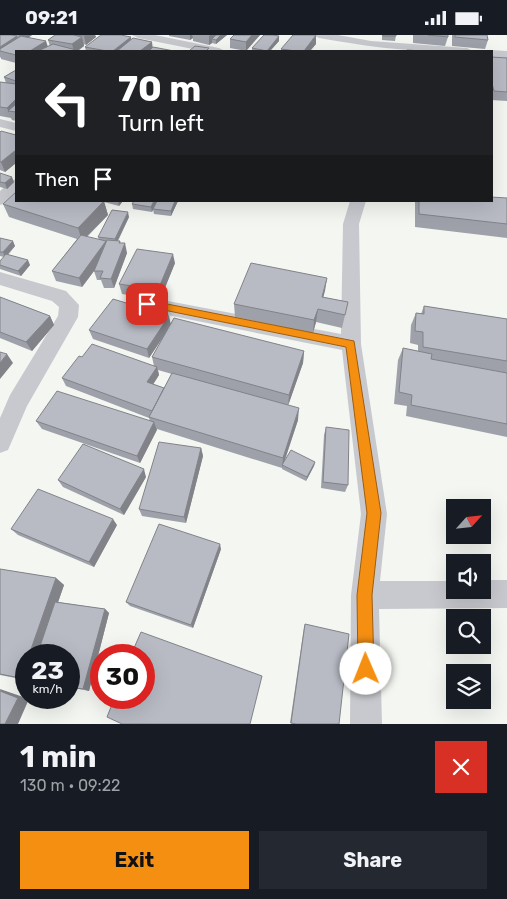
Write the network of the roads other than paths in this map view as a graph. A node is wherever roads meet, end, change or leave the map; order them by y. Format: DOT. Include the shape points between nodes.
graph roads {
  1 [pos="138,35"];
  2 [pos="319,35"];
  3 [pos="370,43"];
  4 [pos="214,50"];
  5 [pos="455,50"];
  6 [pos="493,53"];
  7 [pos="507,55"];
  8 [pos="0,123"];
  9 [pos="15,127"];
  10 [pos="15,185"];
  11 [pos="0,200"];
  12 [pos="358,202"];
  13 [pos="0,278"];
  14 [pos="147,304"];
  15 [pos="351,344"];
  16 [pos="0,443"];
  17 [pos="507,594"];
  18 [pos="365,595"];
  19 [pos="366,724"];
  1 -- 4 [label="street"];
  2 -- 3 [label="street"];
  3 -- 5 [label="street"];
  6 -- 7 [label="street"];
  8 -- 9 [label="street"];
  10 -- 11 [label="street"];
  12 -- 15 [label="street" via="351,224"];
  13 -- 16 [label="street" via="59,297 69,305 68,317 18,402"];
  14 -- 15 [label="street"];
  15 -- 18 [label="street" via="374,513"];
  17 -- 18 [label="street"];
  18 -- 19 [label="street"];
}
